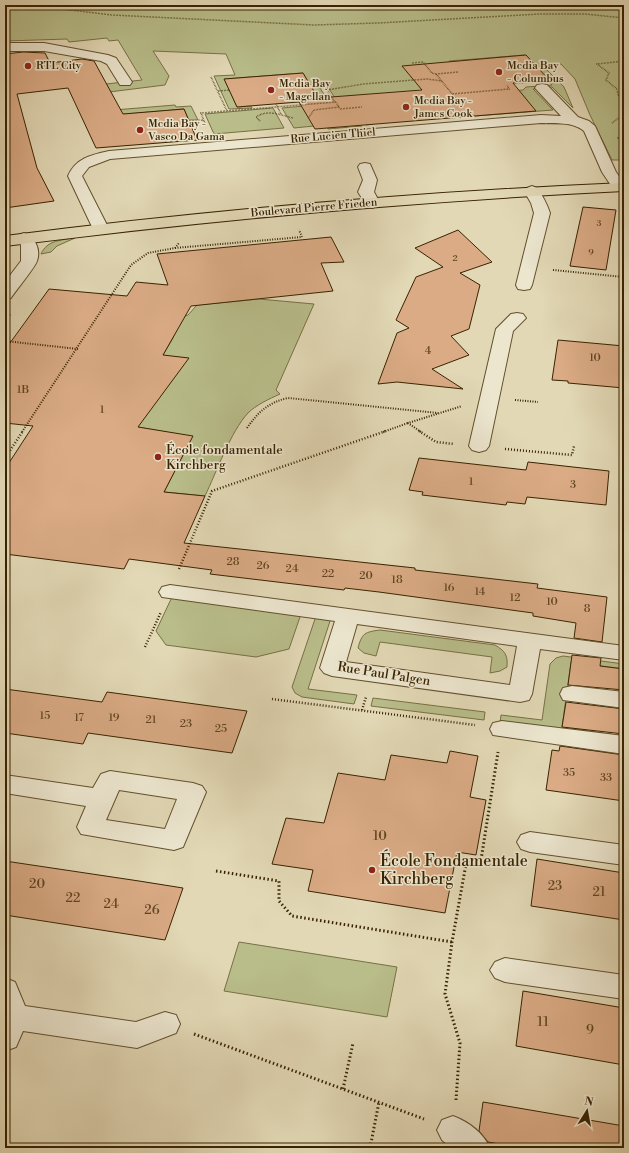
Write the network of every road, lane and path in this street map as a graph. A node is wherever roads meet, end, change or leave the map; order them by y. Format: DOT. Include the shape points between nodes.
graph roads {
  1 [pos="10,5"];
  2 [pos="624,18"];
  3 [pos="5,47"];
  4 [pos="624,61"];
  5 [pos="412,63"];
  6 [pos="458,72"];
  7 [pos="436,74"];
  8 [pos="211,77"];
  9 [pos="442,81"];
  10 [pos="125,82"];
  11 [pos="507,85"];
  12 [pos="542,88"];
  13 [pos="230,90"];
  14 [pos="218,91"];
  15 [pos="452,94"];
  16 [pos="336,102"];
  17 [pos="624,102"];
  18 [pos="276,104"];
  19 [pos="277,107"];
  20 [pos="362,107"];
  21 [pos="227,111"];
  22 [pos="204,120"];
  23 [pos="284,120"];
  24 [pos="573,120"];
  25 [pos="189,121"];
  26 [pos="477,124"];
  27 [pos="209,132"];
  28 [pos="365,167"];
  29 [pos="621,187"];
  30 [pos="532,192"];
  31 [pos="372,202"];
  32 [pos="101,229"];
  33 [pos="300,232"];
  34 [pos="24,238"];
  35 [pos="5,240"];
  36 [pos="179,242"];
  37 [pos="175,248"];
  38 [pos="528,268"];
  39 [pos="624,277"];
  40 [pos="524,285"];
  41 [pos="5,294"];
  42 [pos="517,318"];
  43 [pos="5,341"];
  44 [pos="78,349"];
  45 [pos="440,413"];
  46 [pos="408,423"];
  47 [pos="247,428"];
  48 [pos="479,446"];
  49 [pos="5,458"];
  50 [pos="170,592"];
  51 [pos="348,616"];
  52 [pos="530,640"];
  53 [pos="145,647"];
  54 [pos="624,653"];
  55 [pos="572,694"];
  56 [pos="272,699"];
  57 [pos="624,700"];
  58 [pos="502,729"];
  59 [pos="624,745"];
  60 [pos="5,784"];
  61 [pos="102,799"];
  62 [pos="530,842"];
  63 [pos="624,855"];
  64 [pos="216,871"];
  65 [pos="452,942"];
  66 [pos="505,970"];
  67 [pos="624,987"];
  68 [pos="8,1015"];
  69 [pos="166,1024"];
  70 [pos="353,1043"];
  71 [pos="343,1089"];
  72 [pos="379,1102"];
  73 [pos="463,1139"];
  74 [pos="370,1148"];
  1 -- 2 [label="path" via="112,15 346,26 532,14"];
  3 -- 10 [label="street" via="44,47 104,58 112,61"];
  4 -- 17 [label="path" via="597,64 609,73 606,80 617,88 618,95"];
  5 -- 7 [label="path" via="423,62"];
  6 -- 7 [label="path"];
  7 -- 9 [label="path"];
  8 -- 14 [label="path"];
  9 -- 15 [label="path"];
  9 -- 16 [label="path" via="427,79 374,83 340,86 327,90"];
  11 -- 15 [label="path" via="510,89"];
  12 -- 24 [label="street"];
  13 -- 14 [label="path"];
  14 -- 21 [label="path"];
  15 -- 26 [label="path"];
  16 -- 19 [label="path"];
  16 -- 20 [label="path" via="340,109"];
  18 -- 19 [label="path"];
  19 -- 21 [label="path"];
  19 -- 23 [label="path"];
  21 -- 22 [label="path" via="200,113"];
  22 -- 25 [label="path"];
  22 -- 27 [label="path"];
  24 -- 26 [label="street, Rue Lucien Thiel" via="541,119"];
  24 -- 29 [label="street, Rue Lucien Thiel" via="590,128 609,172"];
  26 -- 32 [label="street, Rue Lucien Thiel" via="91,160 77,169 75,176"];
  28 -- 31 [label="street" via="370,180 366,192"];
  29 -- 30 [label="main road, Boulevard Pierre Frieden"];
  30 -- 31 [label="main road, Boulevard Pierre Frieden"];
  30 -- 38 [label="street" via="542,213"];
  31 -- 32 [label="main road, Boulevard Pierre Frieden"];
  32 -- 34 [label="main road, Boulevard Pierre Frieden"];
  33 -- 37 [label="path" via="302,236"];
  34 -- 35 [label="main road, Boulevard Pierre Frieden"];
  34 -- 41 [label="street" via="29,244 30,260"];
  36 -- 37 [label="path"];
  37 -- 44 [label="path" via="148,253 131,265"];
  38 -- 39 [label="path"];
  38 -- 40 [label="street"];
  42 -- 48 [label="street" via="505,329"];
  43 -- 44 [label="path"];
  44 -- 49 [label="path"];
  45 -- 47 [label="path" via="288,398 277,400 256,413"];
  46 -- 50 [label="path" via="212,491"];
  50 -- 51 [label="street"];
  50 -- 53 [label="path"];
  51 -- 52 [label="street"];
  51 -- 52 [label="street, Rue Paul Palgen" via="332,668 520,694"];
  52 -- 54 [label="street"];
  55 -- 57 [label="street"];
  56 -- 58 [label="path"];
  58 -- 59 [label="street"];
  58 -- 65 [label="path" via="481,860 466,864"];
  60 -- 61 [label="street"];
  62 -- 63 [label="street"];
  64 -- 65 [label="path" via="279,880 279,901 292,916"];
  65 -- 73 [label="path" via="445,994 460,1043"];
  66 -- 67 [label="street"];
  68 -- 69 [label="street" via="137,1035"];
  69 -- 71 [label="path"];
  70 -- 71 [label="path"];
  71 -- 72 [label="path"];
  72 -- 73 [label="path"];
  72 -- 74 [label="path"];
}
